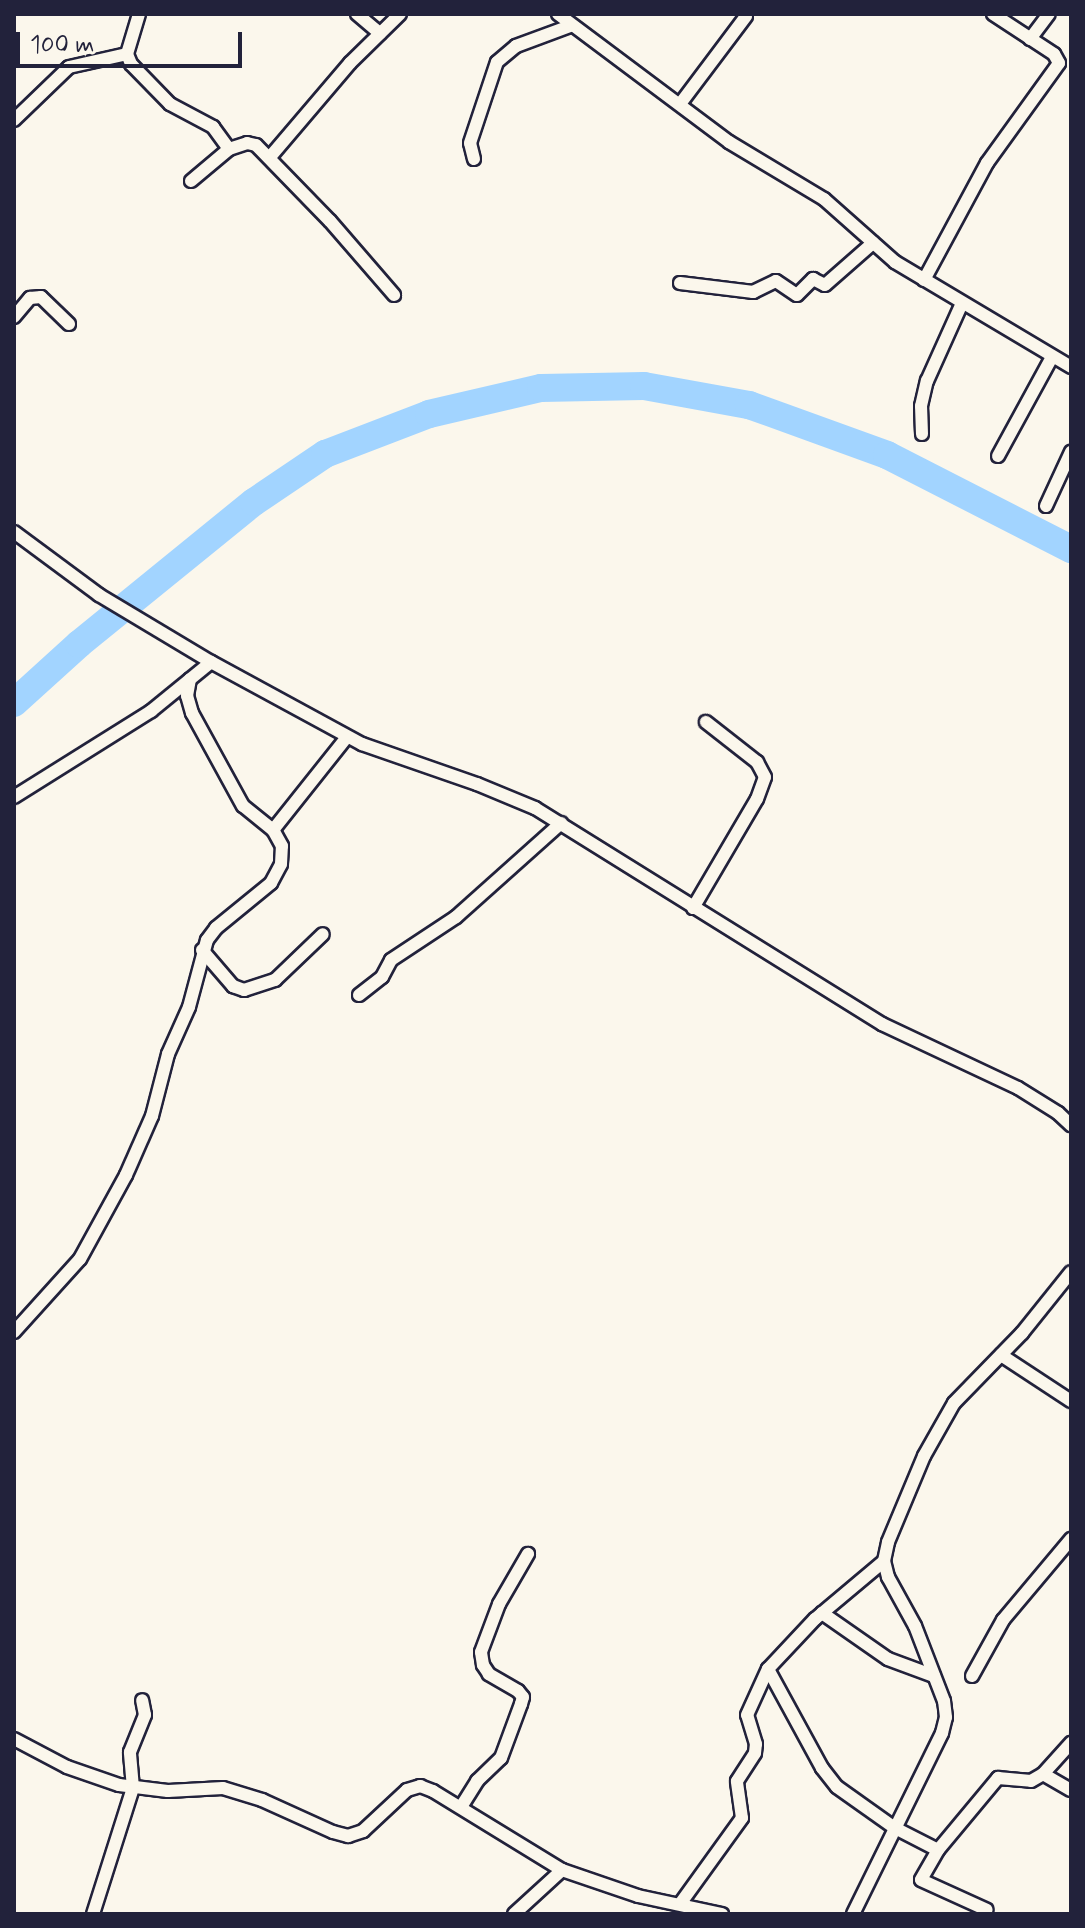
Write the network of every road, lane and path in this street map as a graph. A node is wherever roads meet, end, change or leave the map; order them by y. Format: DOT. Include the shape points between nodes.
graph roads {
  1 [pos="139,14"];
  2 [pos="357,14"];
  3 [pos="400,14"];
  4 [pos="558,14"];
  5 [pos="993,14"];
  6 [pos="1049,14"];
  7 [pos="746,16"];
  8 [pos="570,26"];
  9 [pos="380,33"];
  10 [pos="1030,39"];
  11 [pos="127,54"];
  12 [pos="680,104"];
  13 [pos="14,120"];
  14 [pos="229,149"];
  15 [pos="270,157"];
  16 [pos="474,159"];
  17 [pos="191,181"];
  18 [pos="873,243"];
  19 [pos="924,280"];
  20 [pos="680,283"];
  21 [pos="394,295"];
  22 [pos="962,303"];
  23 [pos="14,317"];
  24 [pos="69,324"];
  25 [pos="1052,357"];
  26 [pos="1071,367"];
  27 [pos="922,434"];
  28 [pos="1071,452"];
  29 [pos="998,456"];
  30 [pos="1046,506"];
  31 [pos="14,532"];
  32 [pos="211,662"];
  33 [pos="190,679"];
  34 [pos="706,722"];
  35 [pos="347,737"];
  36 [pos="14,797"];
  37 [pos="561,823"];
  38 [pos="273,830"];
  39 [pos="693,908"];
  40 [pos="323,934"];
  41 [pos="202,950"];
  42 [pos="359,995"];
  43 [pos="1070,1122"];
  44 [pos="1071,1272"];
  45 [pos="14,1332"];
  46 [pos="1001,1355"];
  47 [pos="1071,1401"];
  48 [pos="1071,1539"];
  49 [pos="528,1554"];
  50 [pos="884,1561"];
  51 [pos="822,1613"];
  52 [pos="768,1669"];
  53 [pos="934,1676"];
  54 [pos="972,1676"];
  55 [pos="142,1700"];
  56 [pos="14,1739"];
  57 [pos="1071,1743"];
  58 [pos="1043,1774"];
  59 [pos="133,1788"];
  60 [pos="1071,1790"];
  61 [pos="461,1807"];
  62 [pos="895,1828"];
  63 [pos="938,1850"];
  64 [pos="562,1870"];
  65 [pos="680,1904"];
  66 [pos="987,1910"];
  67 [pos="93,1914"];
  68 [pos="514,1914"];
  69 [pos="722,1914"];
  70 [pos="853,1914"];
  1 -- 11 [label="street"];
  2 -- 9 [label="street"];
  3 -- 9 [label="street"];
  4 -- 8 [label="street"];
  5 -- 10 [label="street"];
  6 -- 10 [label="street"];
  7 -- 12 [label="street"];
  8 -- 12 [label="street"];
  8 -- 16 [label="street" via="516,46 497,62 470,143"];
  9 -- 15 [label="street"];
  10 -- 19 [label="street" via="1054,54 1058,66 983,170"];
  11 -- 13 [label="street" via="69,67"];
  11 -- 14 [label="street" via="165,100 213,127"];
  12 -- 18 [label="street" via="741,150 811,189"];
  14 -- 15 [label="street" via="251,143"];
  14 -- 17 [label="street"];
  15 -- 21 [label="street"];
  18 -- 19 [label="street"];
  18 -- 20 [label="street" via="825,285 812,279 797,295 776,281 753,292"];
  19 -- 22 [label="street"];
  22 -- 25 [label="street"];
  22 -- 27 [label="street" via="927,381"];
  23 -- 24 [label="street" via="30,298 41,297"];
  25 -- 26 [label="street"];
  25 -- 29 [label="street"];
  28 -- 30 [label="street"];
  31 -- 32 [label="street" via="99,595"];
  32 -- 33 [label="street"];
  32 -- 35 [label="street"];
  33 -- 36 [label="street" via="141,718"];
  33 -- 38 [label="street" via="192,713 229,786 248,812"];
  34 -- 39 [label="street" via="757,762 765,777"];
  35 -- 37 [label="street" via="477,784"];
  35 -- 38 [label="street"];
  37 -- 39 [label="street"];
  37 -- 42 [label="street" via="456,917 391,960 382,977"];
  38 -- 41 [label="street" via="283,852 275,877 216,928"];
  39 -- 43 [label="street" via="882,1024 1018,1088"];
  40 -- 41 [label="street" via="275,980 244,990 233,986"];
  41 -- 45 [label="street" via="189,1007 126,1175 80,1259"];
  44 -- 46 [label="street"];
  46 -- 47 [label="street"];
  46 -- 50 [label="street" via="966,1388 939,1426"];
  48 -- 54 [label="street" via="1003,1620"];
  49 -- 61 [label="street" via="499,1604 481,1652 489,1674 523,1697 501,1758 477,1781"];
  50 -- 51 [label="street"];
  50 -- 53 [label="street"];
  51 -- 52 [label="street"];
  51 -- 53 [label="street" via="888,1659"];
  52 -- 62 [label="street" via="837,1787"];
  52 -- 65 [label="street" via="747,1715 756,1744 737,1781 742,1818"];
  53 -- 62 [label="street" via="944,1701 942,1733"];
  55 -- 59 [label="street" via="145,1715 130,1752"];
  56 -- 59 [label="street" via="67,1767"];
  57 -- 58 [label="street"];
  58 -- 60 [label="street"];
  58 -- 63 [label="street" via="1031,1781 998,1778"];
  59 -- 61 [label="street" via="235,1791 348,1836 363,1831 407,1790 420,1786"];
  59 -- 67 [label="street"];
  61 -- 64 [label="street"];
  62 -- 63 [label="street"];
  62 -- 70 [label="street"];
  63 -- 66 [label="street" via="921,1880"];
  64 -- 65 [label="street"];
  64 -- 68 [label="street"];
  65 -- 69 [label="street"];
}
